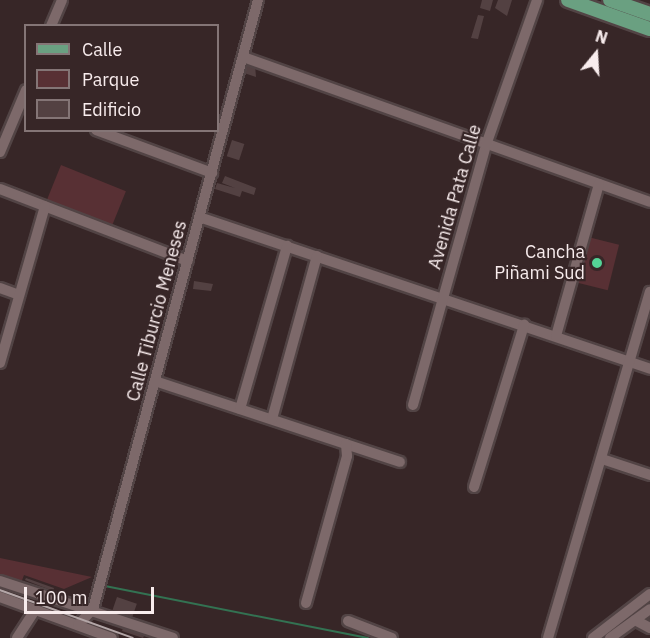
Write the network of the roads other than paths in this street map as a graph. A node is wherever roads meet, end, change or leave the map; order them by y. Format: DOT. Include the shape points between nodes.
graph roads {
  1 [pos="62,0"];
  2 [pos="258,0"];
  3 [pos="537,0"];
  4 [pos="568,0"];
  5 [pos="610,0"];
  6 [pos="650,14"];
  7 [pos="52,24"];
  8 [pos="650,29"];
  9 [pos="243,57"];
  10 [pos="23,104"];
  11 [pos="101,132"];
  12 [pos="486,145"];
  13 [pos="0,152"];
  14 [pos="212,173"];
  15 [pos="598,184"];
  16 [pos="0,189"];
  17 [pos="650,202"];
  18 [pos="45,206"];
  19 [pos="200,217"];
  20 [pos="288,246"];
  21 [pos="317,256"];
  22 [pos="188,261"];
  23 [pos="0,288"];
  24 [pos="650,292"];
  25 [pos="20,295"];
  26 [pos="443,297"];
  27 [pos="524,325"];
  28 [pos="556,336"];
  29 [pos="629,362"];
  30 [pos="0,363"];
  31 [pos="650,369"];
  32 [pos="155,381"];
  33 [pos="413,405"];
  34 [pos="240,409"];
  35 [pos="272,419"];
  36 [pos="346,444"];
  37 [pos="602,459"];
  38 [pos="400,462"];
  39 [pos="650,475"];
  40 [pos="474,487"];
  41 [pos="0,581"];
  42 [pos="650,594"];
  43 [pos="0,597"];
  44 [pos="306,603"];
  45 [pos="93,609"];
  46 [pos="650,609"];
  47 [pos="35,610"];
  48 [pos="635,620"];
  49 [pos="348,621"];
  50 [pos="78,626"];
  51 [pos="650,628"];
  52 [pos="16,638"];
  53 [pos="112,638"];
  54 [pos="173,638"];
  55 [pos="392,638"];
  56 [pos="548,638"];
  57 [pos="593,638"];
  58 [pos="610,638"];
  1 -- 7 [label="street"];
  2 -- 9 [label="street, Calle Tiburcio Meneses"];
  3 -- 12 [label="street, Avenida Pata Calle"];
  4 -- 8 [label="main road"];
  5 -- 6 [label="main road"];
  9 -- 12 [label="street" via="316,80"];
  9 -- 14 [label="street, Calle Tiburcio Meneses"];
  10 -- 13 [label="street"];
  11 -- 14 [label="street"];
  12 -- 15 [label="street"];
  12 -- 26 [label="street, Avenida Pata Calle"];
  14 -- 19 [label="street, Calle Tiburcio Meneses"];
  15 -- 17 [label="street"];
  15 -- 28 [label="street"];
  16 -- 18 [label="street"];
  18 -- 22 [label="street"];
  18 -- 25 [label="street"];
  19 -- 20 [label="street"];
  19 -- 22 [label="street, Calle Tiburcio Meneses"];
  20 -- 21 [label="street"];
  20 -- 34 [label="street"];
  21 -- 26 [label="street"];
  21 -- 35 [label="street"];
  22 -- 32 [label="street, Calle Tiburcio Meneses"];
  23 -- 25 [label="street"];
  24 -- 29 [label="street"];
  25 -- 30 [label="street"];
  26 -- 27 [label="street"];
  26 -- 33 [label="street, Avenida Pata Calle"];
  27 -- 28 [label="street"];
  27 -- 40 [label="street"];
  28 -- 29 [label="street"];
  29 -- 31 [label="street"];
  29 -- 37 [label="street"];
  32 -- 34 [label="street"];
  32 -- 45 [label="street, Calle Tiburcio Meneses"];
  34 -- 35 [label="street"];
  35 -- 36 [label="street"];
  36 -- 38 [label="street"];
  36 -- 44 [label="street" via="347,456"];
  37 -- 39 [label="street"];
  37 -- 56 [label="street"];
  41 -- 45 [label="street" via="37,596"];
  42 -- 57 [label="street"];
  43 -- 47 [label="street"];
  45 -- 50 [label="street, Calle Tiburcio Meneses"];
  45 -- 54 [label="street"];
  46 -- 48 [label="street"];
  47 -- 50 [label="street"];
  47 -- 52 [label="street"];
  48 -- 51 [label="street"];
  48 -- 58 [label="street"];
  49 -- 55 [label="street"];
  50 -- 53 [label="street"];
}
